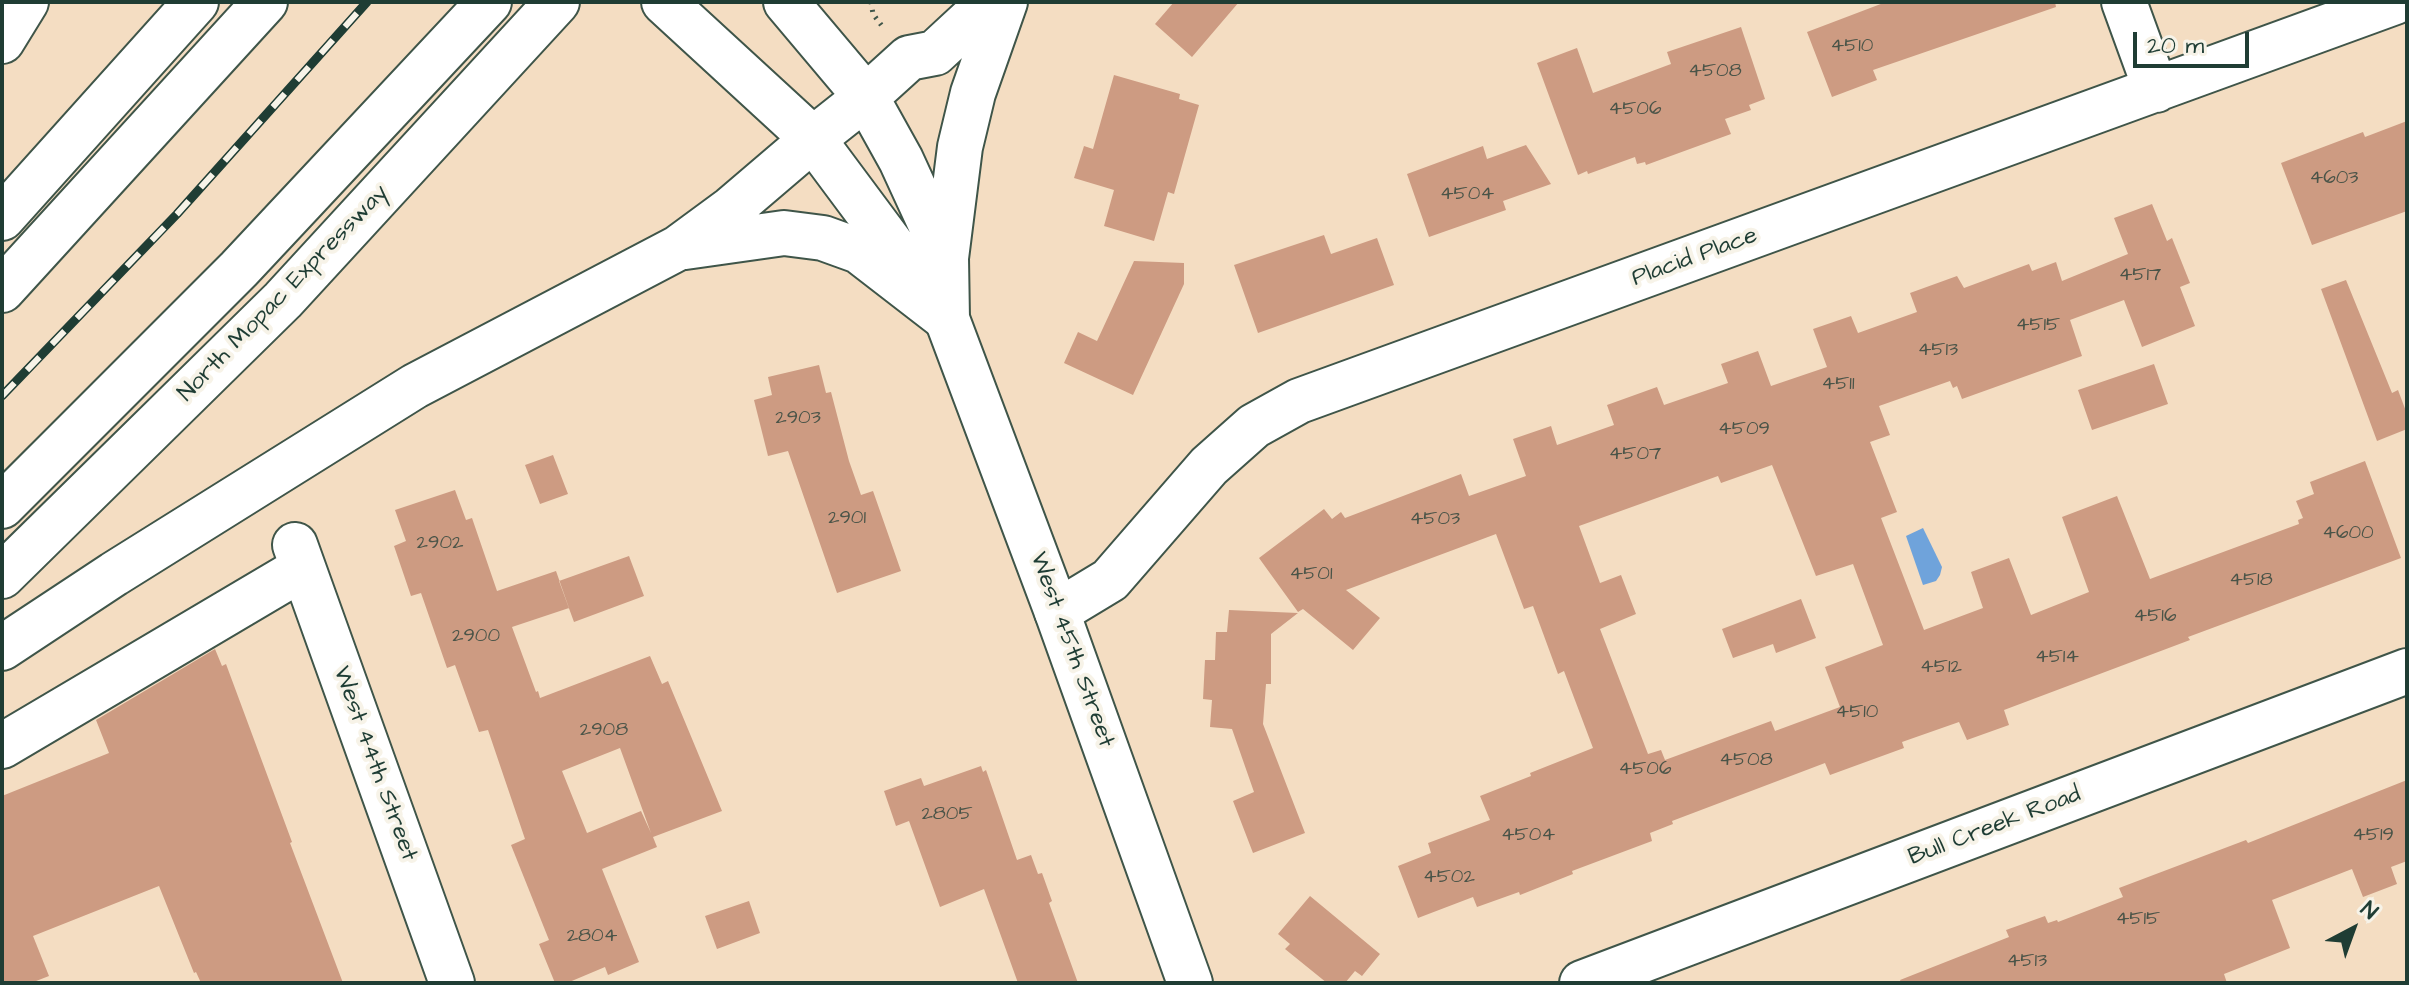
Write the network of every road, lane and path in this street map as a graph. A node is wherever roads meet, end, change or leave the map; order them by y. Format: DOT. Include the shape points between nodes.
graph roads {
  1 [pos="26,2"];
  2 [pos="196,2"];
  3 [pos="265,2"];
  4 [pos="557,2"];
  5 [pos="664,2"];
  6 [pos="786,2"];
  7 [pos="871,2"];
  8 [pos="952,2"];
  9 [pos="990,2"];
  10 [pos="1005,2"];
  11 [pos="2124,2"];
  12 [pos="2395,2"];
  13 [pos="486,5"];
  14 [pos="2,41"];
  15 [pos="898,45"];
  16 [pos="2156,90"];
  17 [pos="866,97"];
  18 [pos="813,139"];
  19 [pos="2,218"];
  20 [pos="678,248"];
  21 [pos="946,258"];
  22 [pos="2,290"];
  23 [pos="947,319"];
  24 [pos="2,506"];
  25 [pos="2,576"];
  26 [pos="1057,612"];
  27 [pos="2,648"];
  28 [pos="2407,671"];
  29 [pos="2,746"];
  30 [pos="452,983"];
  31 [pos="1190,983"];
  32 [pos="1582,983"];
  1 -- 14 [label="main road"];
  2 -- 19 [label="main road"];
  3 -- 22 [label="main road"];
  4 -- 25 [label="main road, North Mopac Expressway" via="283,300"];
  5 -- 18 [label="main road, West 45th Street"];
  6 -- 17 [label="main road, West 45th Street"];
  7 -- 15 [label="path" via="873,14"];
  8 -- 15 [label="main road"];
  9 -- 15 [label="main road" via="935,53"];
  10 -- 21 [label="main road" via="963,134"];
  11 -- 16 [label="main road"];
  12 -- 16 [label="main road, Placid Place"];
  13 -- 24 [label="main road" via="239,269"];
  15 -- 17 [label="main road"];
  16 -- 26 [label="main road, Placid Place" via="1299,401 1254,426 1209,466 1110,580"];
  17 -- 18 [label="main road"];
  17 -- 21 [label="main road, West 45th Street"];
  18 -- 20 [label="main road"];
  18 -- 23 [label="main road, West 45th Street"];
  20 -- 23 [label="main road" via="784,233 823,238 859,251"];
  20 -- 27 [label="main road" via="415,386"];
  21 -- 23 [label="main road, West 45th Street"];
  23 -- 26 [label="main road, West 45th Street"];
  26 -- 31 [label="main road, West 45th Street"];
  28 -- 32 [label="main road, Bull Creek Road"];
  29 -- 30 [label="main road, West 44th Street" via="299,556"];
}
